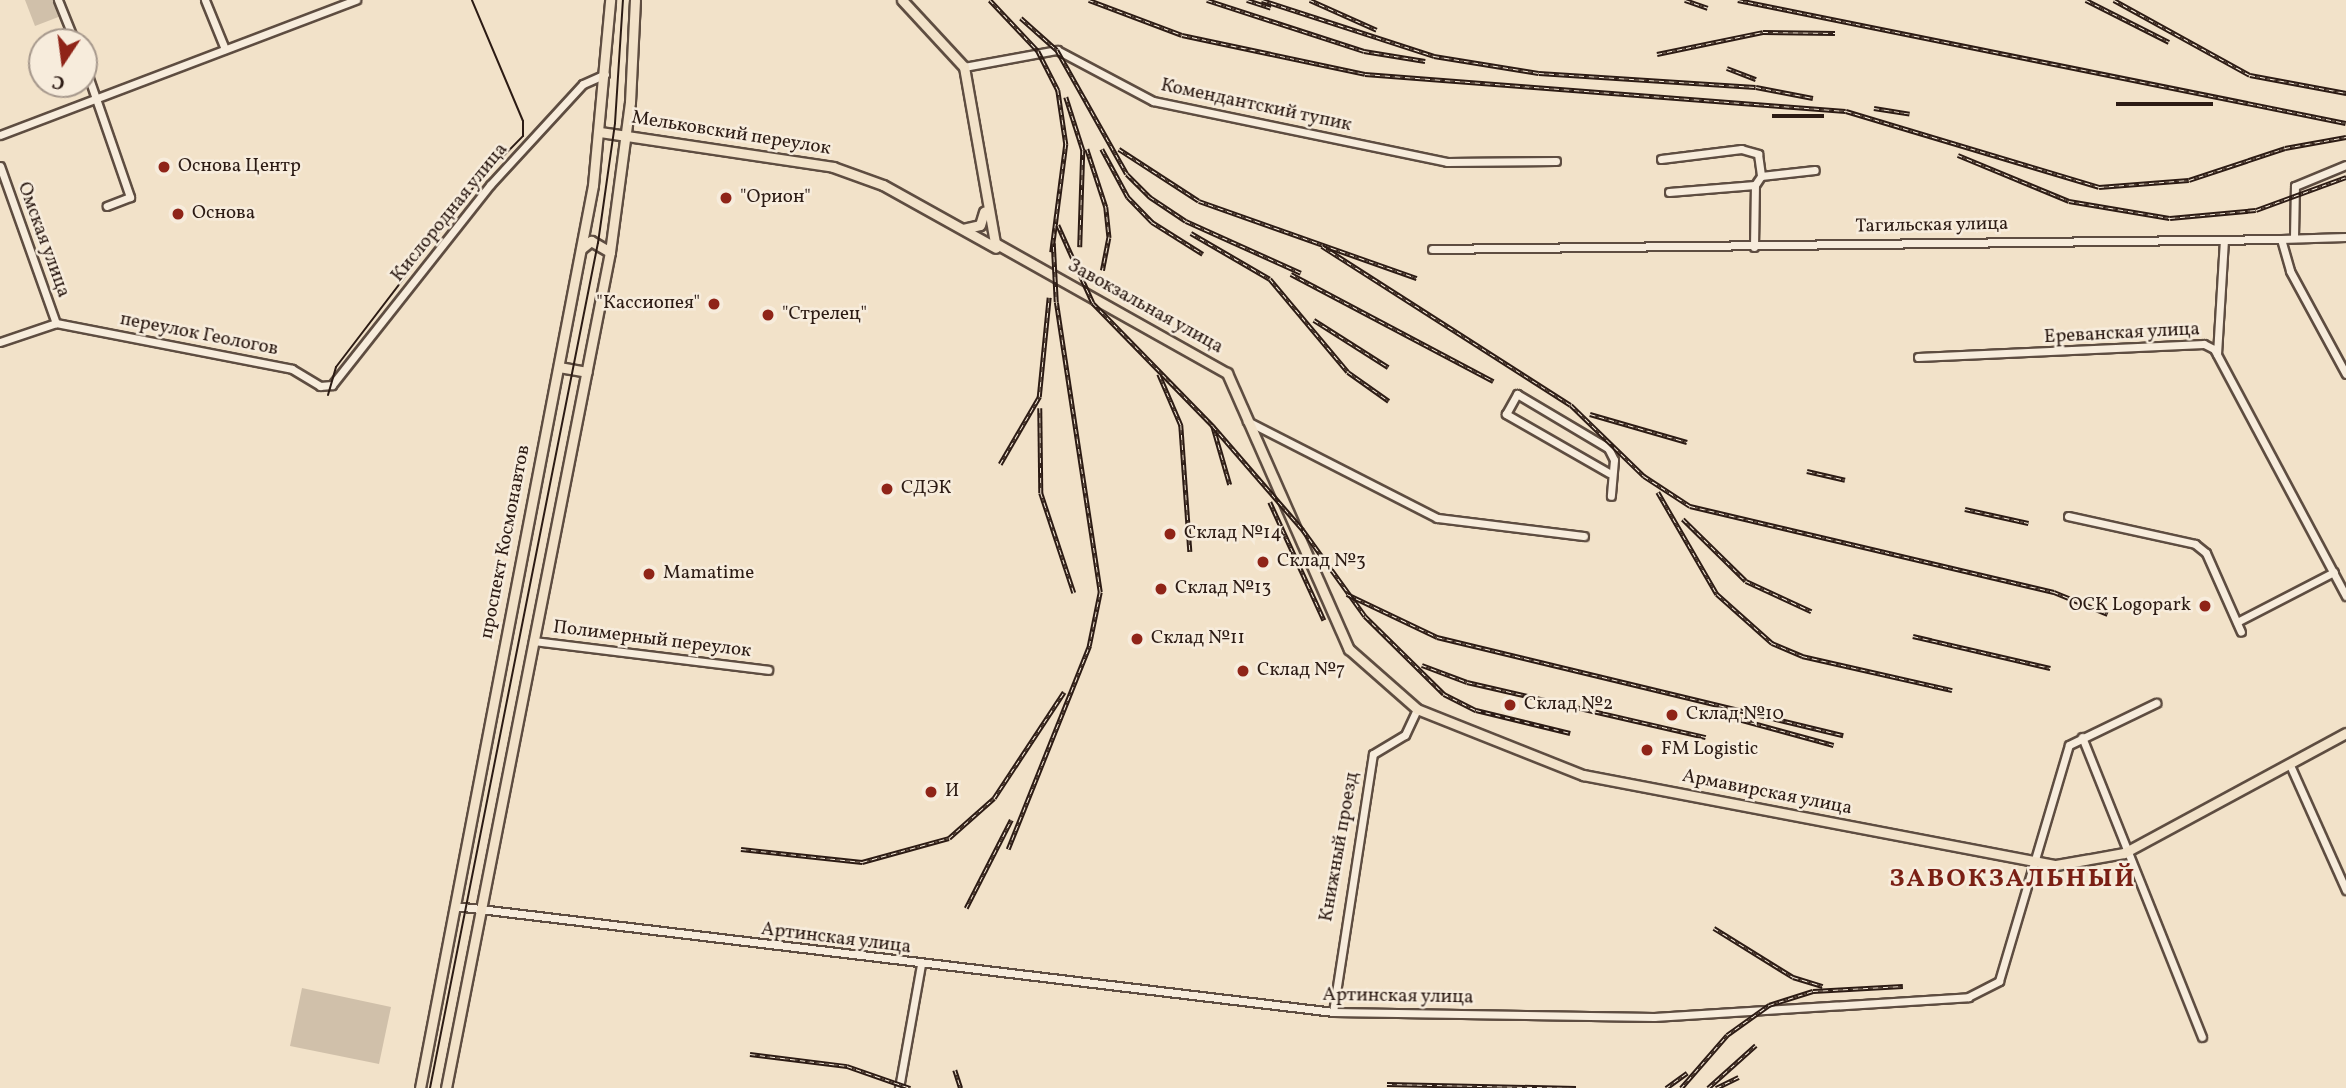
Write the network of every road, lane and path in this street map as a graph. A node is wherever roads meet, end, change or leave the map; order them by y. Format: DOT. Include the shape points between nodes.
graph roads {
  1 [pos="58,0"];
  2 [pos="205,0"];
  3 [pos="356,0"];
  4 [pos="610,0"];
  5 [pos="635,0"];
  6 [pos="902,0"];
  7 [pos="69,28"];
  8 [pos="225,48"];
  9 [pos="964,67"];
  10 [pos="605,74"];
  11 [pos="98,97"];
  12 [pos="95,98"];
  13 [pos="600,132"];
  14 [pos="0,135"];
  15 [pos="626,136"];
  16 [pos="1661,159"];
  17 [pos="1556,161"];
  18 [pos="2346,165"];
  19 [pos="0,166"];
  20 [pos="1815,170"];
  21 [pos="1761,176"];
  22 [pos="1755,185"];
  23 [pos="1669,192"];
  24 [pos="107,206"];
  25 [pos="984,207"];
  26 [pos="956,226"];
  27 [pos="2294,237"];
  28 [pos="2346,237"];
  29 [pos="2280,239"];
  30 [pos="2224,240"];
  31 [pos="1754,247"];
  32 [pos="581,249"];
  33 [pos="1432,249"];
  34 [pos="610,252"];
  35 [pos="1004,252"];
  36 [pos="56,323"];
  37 [pos="0,342"];
  38 [pos="2217,354"];
  39 [pos="1918,357"];
  40 [pos="559,367"];
  41 [pos="587,372"];
  42 [pos="2346,374"];
  43 [pos="332,386"];
  44 [pos="1246,421"];
  45 [pos="1609,473"];
  46 [pos="1611,496"];
  47 [pos="2068,516"];
  48 [pos="1584,536"];
  49 [pos="2334,572"];
  50 [pos="2346,596"];
  51 [pos="2237,622"];
  52 [pos="2241,632"];
  53 [pos="533,641"];
  54 [pos="768,670"];
  55 [pos="2155,703"];
  56 [pos="1417,709"];
  57 [pos="2346,733"];
  58 [pos="2082,737"];
  59 [pos="2290,765"];
  60 [pos="2124,853"];
  61 [pos="2030,863"];
  62 [pos="2346,890"];
  63 [pos="455,906"];
  64 [pos="480,912"];
  65 [pos="921,965"];
  66 [pos="1333,1013"];
  67 [pos="2202,1037"];
  68 [pos="420,1088"];
  69 [pos="446,1088"];
  70 [pos="899,1088"];
  1 -- 7 [label="street"];
  2 -- 8 [label="street"];
  3 -- 8 [label="street"];
  4 -- 10 [label="main road, проспект Космонавтов"];
  5 -- 15 [label="main road"];
  6 -- 9 [label="main road"];
  8 -- 11 [label="street"];
  9 -- 17 [label="street, Комендантский тупик" via="1056,50 1153,101 1451,163"];
  9 -- 25 [label="main road"];
  10 -- 13 [label="main road, проспект Космонавтов"];
  10 -- 43 [label="street, Кислородная улица" via="583,84 490,184"];
  11 -- 24 [label="street" via="130,197"];
  12 -- 14 [label="street"];
  13 -- 15 [label="main road, Мельковский переулок"];
  13 -- 32 [label="main road, проспект Космонавтов"];
  15 -- 26 [label="main road, Мельковский переулок" via="833,167 883,185"];
  15 -- 34 [label="main road"];
  16 -- 21 [label="street" via="1741,149 1758,155"];
  18 -- 27 [label="street" via="2295,186"];
  19 -- 36 [label="street, Омская улица"];
  20 -- 21 [label="street"];
  21 -- 22 [label="street"];
  22 -- 23 [label="street"];
  22 -- 31 [label="street"];
  25 -- 26 [label="main road" via="980,226"];
  25 -- 35 [label="main road" via="991,235"];
  26 -- 35 [label="main road, Мельковский переулок"];
  27 -- 28 [label="street, Тагильская улица"];
  27 -- 29 [label="street, Тагильская улица"];
  29 -- 30 [label="street, Тагильская улица"];
  29 -- 42 [label="street" via="2290,271"];
  30 -- 31 [label="street, Тагильская улица"];
  30 -- 38 [label="street"];
  31 -- 33 [label="street, Тагильская улица"];
  32 -- 34 [label="main road" via="591,242"];
  32 -- 40 [label="main road, проспект Космонавтов"];
  34 -- 41 [label="main road"];
  35 -- 44 [label="main road, Завокзальная улица" via="1217,365 1233,382"];
  36 -- 37 [label="street"];
  36 -- 43 [label="street, переулок Геологов" via="292,369"];
  38 -- 39 [label="street, Ереванская улица" via="2204,344"];
  38 -- 49 [label="street, Ереванская улица"];
  40 -- 41 [label="main road"];
  40 -- 63 [label="main road, проспект Космонавтов"];
  41 -- 53 [label="main road"];
  44 -- 48 [label="street" via="1437,518"];
  44 -- 56 [label="main road, Армавирская улица" via="1349,649"];
  45 -- 45 [label="street" via="1614,460 1608,448 1517,394 1506,415"];
  45 -- 46 [label="street"];
  47 -- 51 [label="street" via="2195,544 2206,553"];
  49 -- 50 [label="street, Ереванская улица"];
  49 -- 51 [label="street"];
  51 -- 52 [label="street"];
  53 -- 54 [label="street, Полимерный переулок"];
  53 -- 64 [label="main road"];
  55 -- 58 [label="street, Артинская улица"];
  56 -- 61 [label="main road, Армавирская улица" via="1583,775"];
  56 -- 66 [label="street, Книжный проезд" via="1405,735 1373,754"];
  57 -- 59 [label="main road, Армавирская улица"];
  58 -- 60 [label="street"];
  58 -- 61 [label="street, Артинская улица" via="2062,758"];
  59 -- 60 [label="main road, Армавирская улица"];
  59 -- 62 [label="street"];
  60 -- 61 [label="main road, Армавирская улица" via="2086,864"];
  60 -- 67 [label="street"];
  61 -- 66 [label="street, Артинская улица" via="1999,981 1980,995 1654,1017"];
  63 -- 64 [label="street, Артинская улица"];
  63 -- 68 [label="main road, проспект Космонавтов"];
  64 -- 65 [label="street, Артинская улица"];
  64 -- 69 [label="main road"];
  65 -- 66 [label="street, Артинская улица"];
  65 -- 70 [label="street"];
}
